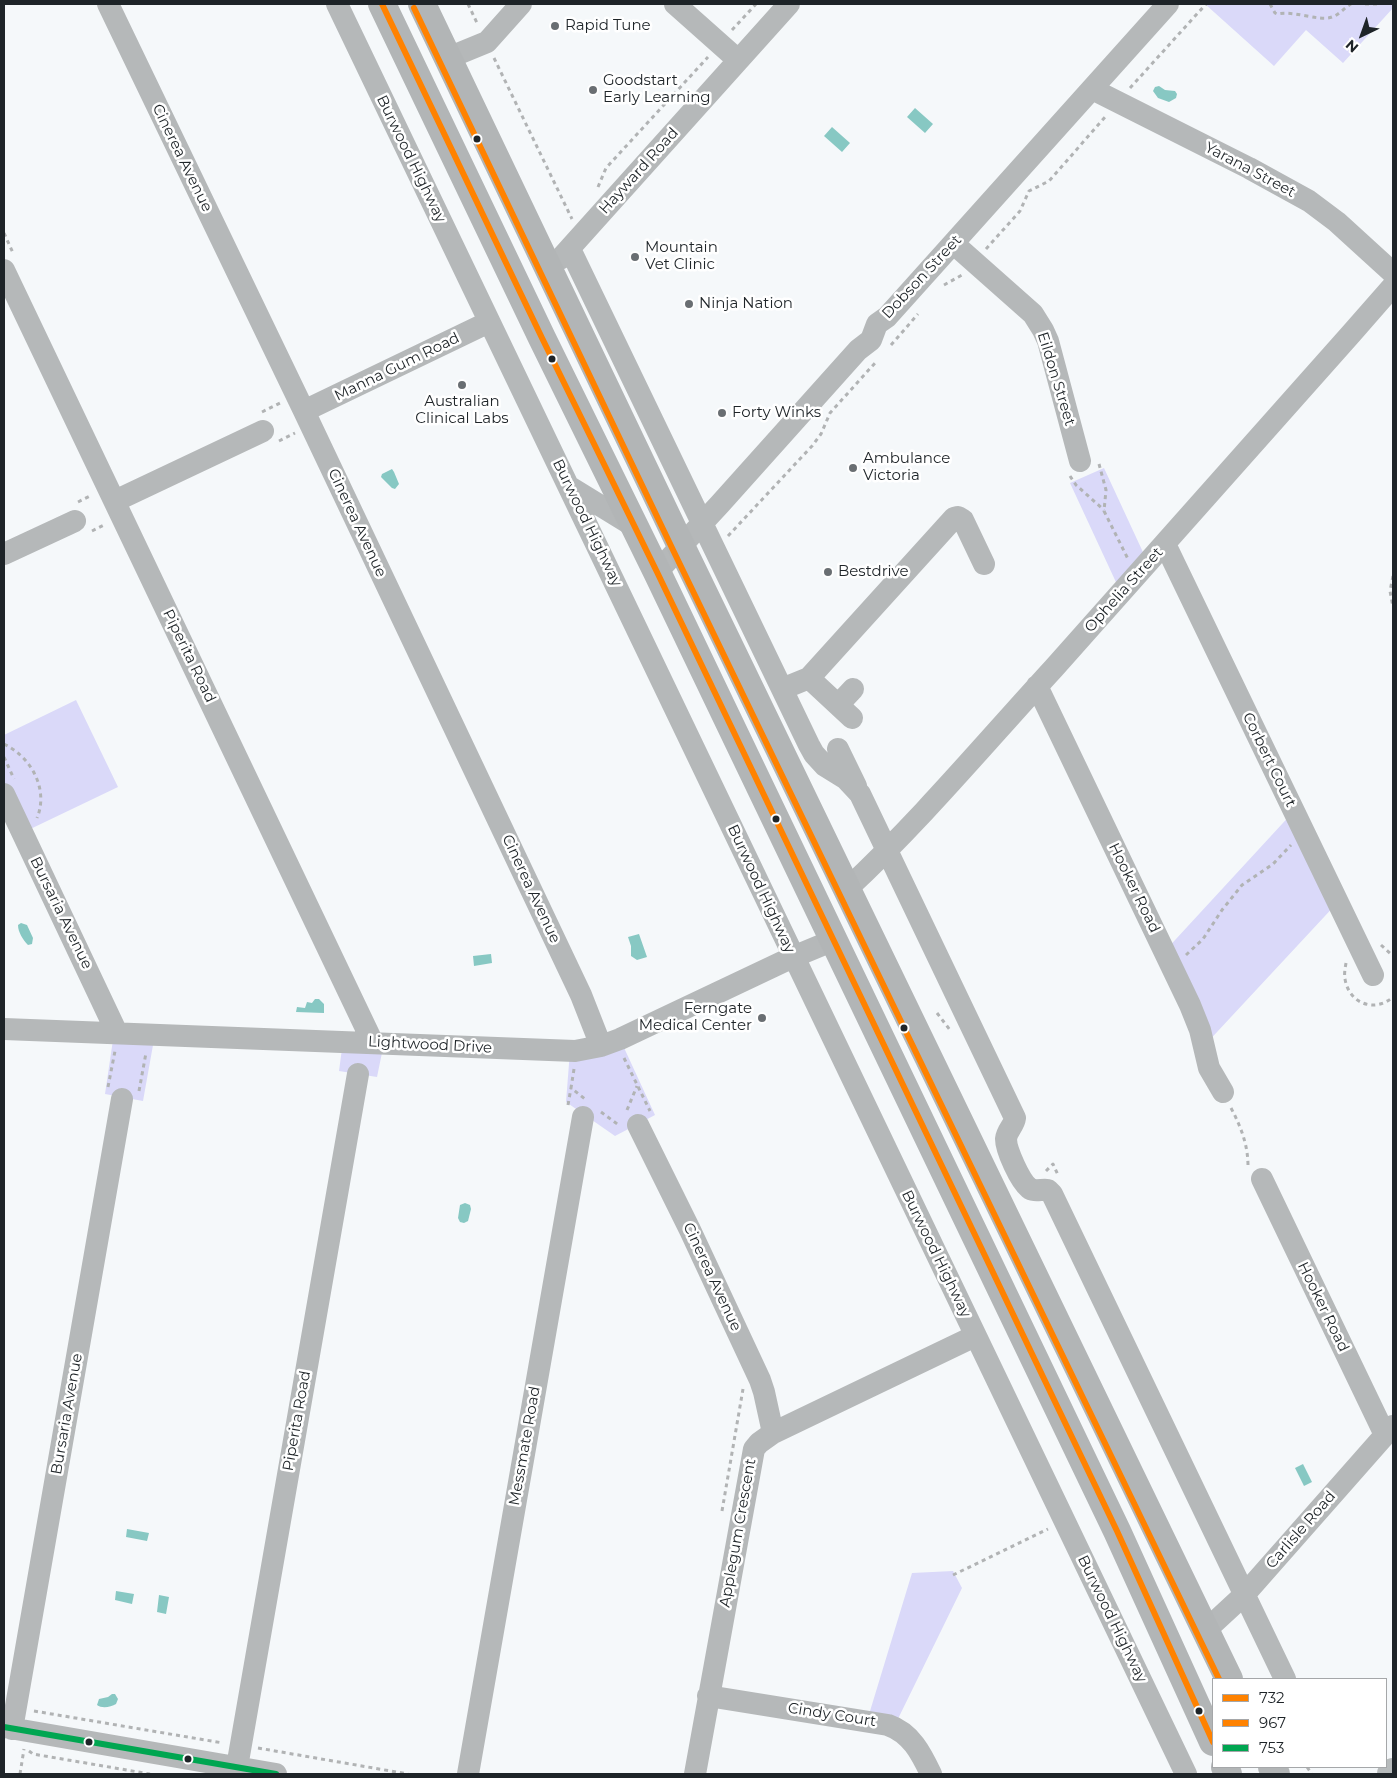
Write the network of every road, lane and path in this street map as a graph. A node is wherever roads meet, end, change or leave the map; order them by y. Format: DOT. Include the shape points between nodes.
graph roads {
  1 [pos="108,4"];
  2 [pos="337,4"];
  3 [pos="382,4"];
  4 [pos="422,4"];
  5 [pos="468,4"];
  6 [pos="522,4"];
  7 [pos="675,4"];
  8 [pos="756,4"];
  9 [pos="789,4"];
  10 [pos="1206,4"];
  11 [pos="1270,4"];
  12 [pos="1351,4"];
  13 [pos="1365,4"];
  14 [pos="1378,4"];
  15 [pos="1166,5"];
  16 [pos="487,42"];
  17 [pos="720,44"];
  18 [pos="448,58"];
  19 [pos="738,60"];
  20 [pos="1092,90"];
  21 [pos="1128,90"];
  22 [pos="1111,110"];
  23 [pos="597,188"];
  24 [pos="577,210"];
  25 [pos="571,217"];
  26 [pos="573,222"];
  27 [pos="954,244"];
  28 [pos="570,249"];
  29 [pos="981,255"];
  30 [pos="4,270"];
  31 [pos="549,271"];
  32 [pos="964,274"];
  33 [pos="1393,274"];
  34 [pos="1393,286"];
  35 [pos="942,287"];
  36 [pos="923,308"];
  37 [pos="489,322"];
  38 [pos="886,350"];
  39 [pos="880,357"];
  40 [pos="304,412"];
  41 [pos="263,431"];
  42 [pos="1080,461"];
  43 [pos="570,487"];
  44 [pos="115,501"];
  45 [pos="74,521"];
  46 [pos="702,523"];
  47 [pos="635,527"];
  48 [pos="726,538"];
  49 [pos="1165,544"];
  50 [pos="681,546"];
  51 [pos="4,554"];
  52 [pos="984,564"];
  53 [pos="657,572"];
  54 [pos="1393,576"];
  55 [pos="1393,607"];
  56 [pos="809,678"];
  57 [pos="1037,686"];
  58 [pos="782,689"];
  59 [pos="854,689"];
  60 [pos="4,744"];
  61 [pos="838,749"];
  62 [pos="4,794"];
  63 [pos="860,794"];
  64 [pos="35,821"];
  65 [pos="1292,843"];
  66 [pos="887,851"];
  67 [pos="847,889"];
  68 [pos="834,940"];
  69 [pos="793,957"];
  70 [pos="1184,957"];
  71 [pos="1373,975"];
  72 [pos="4,1029"];
  73 [pos="117,1033"];
  74 [pos="373,1042"];
  75 [pos="601,1046"];
  76 [pos="574,1067"];
  77 [pos="358,1074"];
  78 [pos="1223,1092"];
  79 [pos="122,1100"];
  80 [pos="584,1108"];
  81 [pos="638,1125"];
  82 [pos="1262,1179"];
  83 [pos="975,1336"];
  84 [pos="1389,1431"];
  85 [pos="773,1433"];
  86 [pos="1053,1527"];
  87 [pos="953,1575"];
  88 [pos="1244,1594"];
  89 [pos="1205,1631"];
  90 [pos="1228,1678"];
  91 [pos="1285,1678"];
  92 [pos="708,1696"];
  93 [pos="31,1710"];
  94 [pos="8,1728"];
  95 [pos="1212,1740"];
  96 [pos="225,1744"];
  97 [pos="258,1748"];
  98 [pos="237,1767"];
  99 [pos="20,1774"];
  100 [pos="150,1774"];
  101 [pos="276,1774"];
  102 [pos="408,1774"];
  103 [pos="468,1774"];
  104 [pos="695,1774"];
  105 [pos="931,1774"];
  106 [pos="1186,1774"];
  1 -- 40 [label="street, Cinerea Avenue"];
  2 -- 37 [label="street, Burwood Highway"];
  3 -- 47 [label="highway"];
  4 -- 18 [label="highway"];
  5 -- 16 [label="path"];
  6 -- 16 [label="street"];
  7 -- 17 [label="street"];
  8 -- 17 [label="path"];
  9 -- 19 [label="street, Hayward Road"];
  10 -- 21 [label="path"];
  11 -- 12 [label="path" via="1277,14 1324,18 1336,15"];
  13 -- 14 [label="path"];
  15 -- 20 [label="street, Dobson Street"];
  16 -- 18 [label="street"];
  16 -- 25 [label="path"];
  17 -- 19 [label="street"];
  17 -- 23 [label="path" via="606,168"];
  18 -- 31 [label="highway"];
  19 -- 28 [label="street, Hayward Road"];
  20 -- 27 [label="street, Dobson Street"];
  20 -- 33 [label="street, Yarana Street" via="1309,201 1337,222"];
  22 -- 29 [label="path" via="1049,180 1029,191 1020,211"];
  24 -- 25 [label="path"];
  25 -- 26 [label="path"];
  27 -- 42 [label="street, Eildon Street" via="1033,314 1040,325 1048,341"];
  27 -- 46 [label="street, Dobson Street" via="877,324 871,340 858,350"];
  28 -- 31 [label="street, Hayward Road"];
  28 -- 46 [label="street"];
  30 -- 44 [label="street, Piperita Road"];
  31 -- 50 [label="highway"];
  32 -- 35 [label="path"];
  34 -- 49 [label="street, Ophelia Street"];
  36 -- 38 [label="path"];
  37 -- 40 [label="street, Manna Gum Road"];
  37 -- 43 [label="street, Burwood Highway"];
  39 -- 48 [label="path" via="830,413 812,446"];
  40 -- 75 [label="street, Cinerea Avenue" via="581,995"];
  41 -- 44 [label="street"];
  43 -- 47 [label="street"];
  43 -- 69 [label="street, Burwood Highway"];
  44 -- 74 [label="street, Piperita Road"];
  45 -- 51 [label="street"];
  46 -- 50 [label="street, Dobson Street"];
  46 -- 58 [label="street"];
  47 -- 53 [label="highway"];
  49 -- 57 [label="street, Ophelia Street"];
  49 -- 71 [label="street, Corbert Court"];
  50 -- 53 [label="street, Dobson Street"];
  50 -- 67 [label="highway"];
  52 -- 56 [label="street" via="963,520 954,518 841,649"];
  53 -- 68 [label="highway"];
  54 -- 55 [label="path" via="1390,591"];
  56 -- 58 [label="street"];
  56 -- 59 [label="street" via="845,712"];
  57 -- 66 [label="street, Ophelia Street"];
  57 -- 78 [label="street, Hooker Road" via="1190,1005 1209,1068"];
  58 -- 63 [label="street" via="814,754"];
  60 -- 64 [label="path" via="19,754 35,772 41,801"];
  61 -- 63 [label="street"];
  62 -- 73 [label="street, Bursaria Avenue"];
  63 -- 66 [label="street"];
  65 -- 70 [label="path" via="1273,864 1242,885 1203,939"];
  66 -- 67 [label="street, Ophelia Street"];
  66 -- 88 [label="street" via="1016,1118 1007,1135 1009,1154 1029,1188 1048,1190 1052,1194"];
  67 -- 89 [label="highway"];
  68 -- 69 [label="street, Lightwood Drive"];
  68 -- 95 [label="highway" via="1117,1531"];
  69 -- 75 [label="street, Lightwood Drive"];
  69 -- 83 [label="street, Burwood Highway"];
  72 -- 73 [label="street, Lightwood Drive"];
  73 -- 74 [label="street, Lightwood Drive"];
  74 -- 75 [label="street, Lightwood Drive" via="561,1052"];
  76 -- 80 [label="path" via="571,1088"];
  77 -- 98 [label="street, Piperita Road"];
  79 -- 94 [label="street, Bursaria Avenue"];
  80 -- 103 [label="street, Messmate Road"];
  81 -- 85 [label="street, Cinerea Avenue" via="760,1380"];
  82 -- 84 [label="street, Hooker Road"];
  83 -- 85 [label="street, Applegum Crescent"];
  83 -- 106 [label="street, Burwood Highway"];
  84 -- 88 [label="street, Carlisle Road"];
  85 -- 92 [label="street, Applegum Crescent" via="754,1448 751,1457"];
  86 -- 87 [label="path"];
  88 -- 89 [label="street, Carlisle Road"];
  88 -- 91 [label="street"];
  89 -- 90 [label="highway"];
  92 -- 104 [label="street, Applegum Crescent"];
  92 -- 105 [label="street, Cindy Court" via="894,1727 918,1749"];
  93 -- 96 [label="path"];
  94 -- 98 [label="street"];
  97 -- 102 [label="path"];
  98 -- 101 [label="street"];
  99 -- 100 [label="path" via="24,1749 33,1754"];
}
